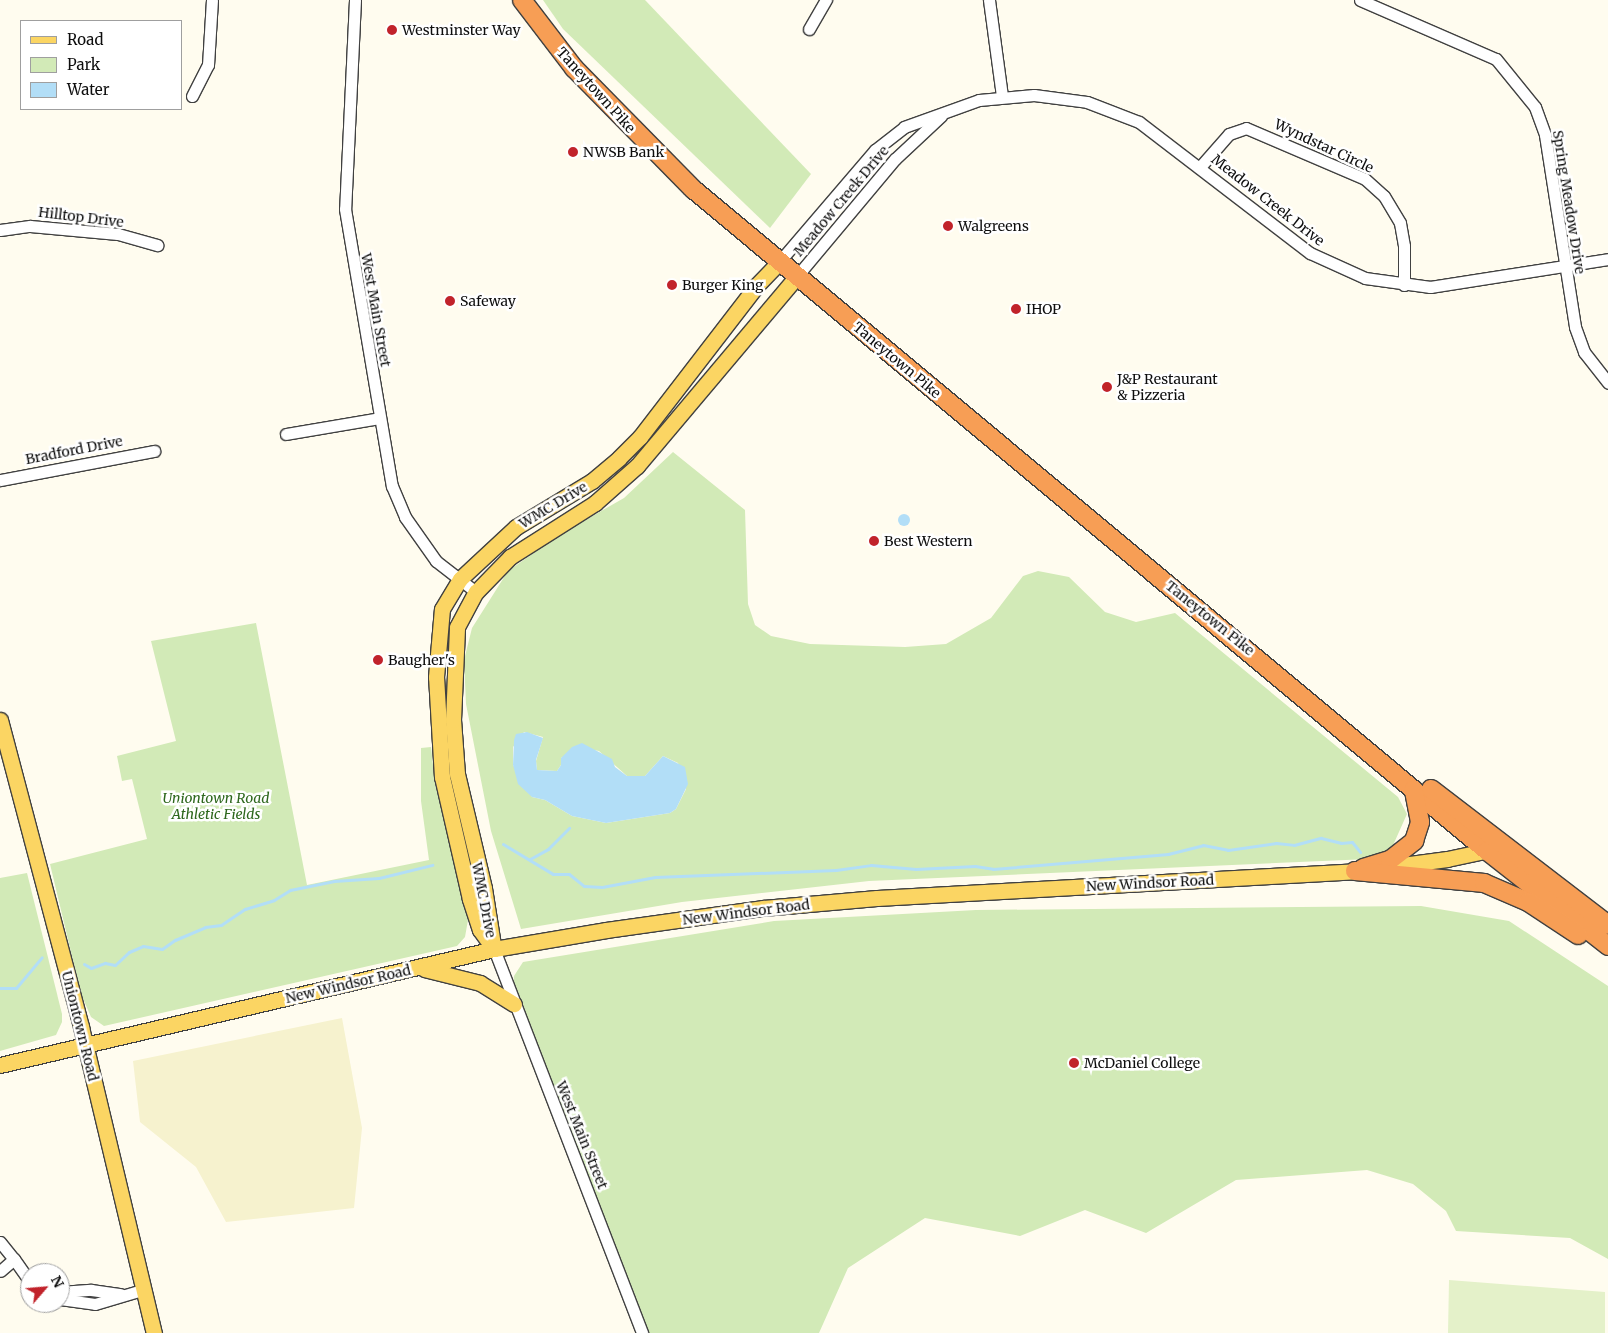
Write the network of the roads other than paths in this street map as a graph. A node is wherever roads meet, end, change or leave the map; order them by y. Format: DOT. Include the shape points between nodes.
graph roads {
  1 [pos="212,0"];
  2 [pos="355,0"];
  3 [pos="522,0"];
  4 [pos="826,0"];
  5 [pos="989,0"];
  6 [pos="1360,0"];
  7 [pos="810,29"];
  8 [pos="192,96"];
  9 [pos="1002,96"];
  10 [pos="953,108"];
  11 [pos="1200,167"];
  12 [pos="0,230"];
  13 [pos="157,245"];
  14 [pos="1608,259"];
  15 [pos="779,262"];
  16 [pos="1565,266"];
  17 [pos="797,276"];
  18 [pos="1404,285"];
  19 [pos="1608,383"];
  20 [pos="380,418"];
  21 [pos="286,434"];
  22 [pos="154,451"];
  23 [pos="0,480"];
  24 [pos="460,579"];
  25 [pos="476,592"];
  26 [pos="1300,692"];
  27 [pos="0,720"];
  28 [pos="1414,790"];
  29 [pos="1505,846"];
  30 [pos="1487,851"];
  31 [pos="1355,871"];
  32 [pos="1608,925"];
  33 [pos="1608,946"];
  34 [pos="494,949"];
  35 [pos="1608,954"];
  36 [pos="418,967"];
  37 [pos="514,1004"];
  38 [pos="86,1046"];
  39 [pos="0,1065"];
  40 [pos="0,1242"];
  41 [pos="14,1259"];
  42 [pos="20,1268"];
  43 [pos="0,1271"];
  44 [pos="142,1290"];
  45 [pos="70,1291"];
  46 [pos="123,1294"];
  47 [pos="70,1300"];
  48 [pos="154,1333"];
  49 [pos="642,1333"];
  1 -- 8 [label="street" via="208,65"];
  2 -- 20 [label="street, West Main Street" via="344,209"];
  3 -- 15 [label="highway, Taneytown Pike" via="574,68 612,109 693,189"];
  4 -- 7 [label="street"];
  5 -- 9 [label="street"];
  6 -- 16 [label="street, Spring Meadow Drive" via="1496,59 1520,85 1535,108 1545,135"];
  9 -- 10 [label="street, Meadow Creek Drive"];
  9 -- 11 [label="street, Meadow Creek Drive" via="1052,96 1103,106 1139,122"];
  10 -- 15 [label="street, Meadow Creek Drive" via="904,127 875,150"];
  10 -- 17 [label="street, Meadow Creek Drive" via="934,121 895,159"];
  11 -- 18 [label="street, Meadow Creek Drive" via="1315,257 1352,274"];
  11 -- 18 [label="street, Wyndstar Circle" via="1229,134 1246,128 1365,179 1384,196 1400,223 1404,246"];
  12 -- 13 [label="street, Hilltop Drive" via="30,226 118,234"];
  14 -- 16 [label="street, Meadow Creek Drive"];
  15 -- 17 [label="highway, Taneytown Pike"];
  15 -- 24 [label="main road, WMC Drive" via="620,458 592,482 516,527"];
  16 -- 18 [label="street, Meadow Creek Drive" via="1450,285"];
  16 -- 19 [label="street, Spring Meadow Drive" via="1575,327 1584,352"];
  17 -- 25 [label="main road, WMC Drive" via="637,466 595,503 510,557"];
  17 -- 26 [label="highway, Taneytown Pike"];
  20 -- 21 [label="street"];
  20 -- 24 [label="street, West Main Street" via="399,505 436,561"];
  22 -- 23 [label="street, Bradford Drive"];
  24 -- 25 [label="street, West Main Street"];
  24 -- 34 [label="main road, WMC Drive" via="442,609 437,651 442,777 470,899 480,930"];
  25 -- 34 [label="main road, WMC Drive" via="457,627 453,720 457,774 484,888"];
  26 -- 28 [label="highway, Taneytown Pike"];
  26 -- 29 [label="highway, Taneytown Pike"];
  27 -- 38 [label="main road, Uniontown Road"];
  28 -- 30 [label="highway, Taneytown Pike"];
  28 -- 31 [label="highway" via="1420,822 1414,841 1390,860"];
  29 -- 30 [label="main road, New Windsor Road"];
  29 -- 32 [label="highway, Taneytown Pike"];
  30 -- 31 [label="main road, New Windsor Road"];
  30 -- 33 [label="highway, Taneytown Pike"];
  31 -- 34 [label="main road, New Windsor Road" via="877,898 773,907"];
  31 -- 35 [label="highway" via="1484,883 1528,902"];
  34 -- 36 [label="main road, New Windsor Road"];
  34 -- 37 [label="street, West Main Street"];
  36 -- 37 [label="main road" via="480,982"];
  36 -- 38 [label="main road, New Windsor Road"];
  37 -- 49 [label="street, West Main Street"];
  38 -- 39 [label="main road, New Windsor Road"];
  38 -- 44 [label="main road, Uniontown Road"];
  40 -- 41 [label="street"];
  41 -- 42 [label="street"];
  41 -- 43 [label="street"];
  44 -- 46 [label="street"];
  44 -- 48 [label="main road, Uniontown Road"];
  45 -- 46 [label="street"];
  46 -- 47 [label="street" via="95,1304"];
}
